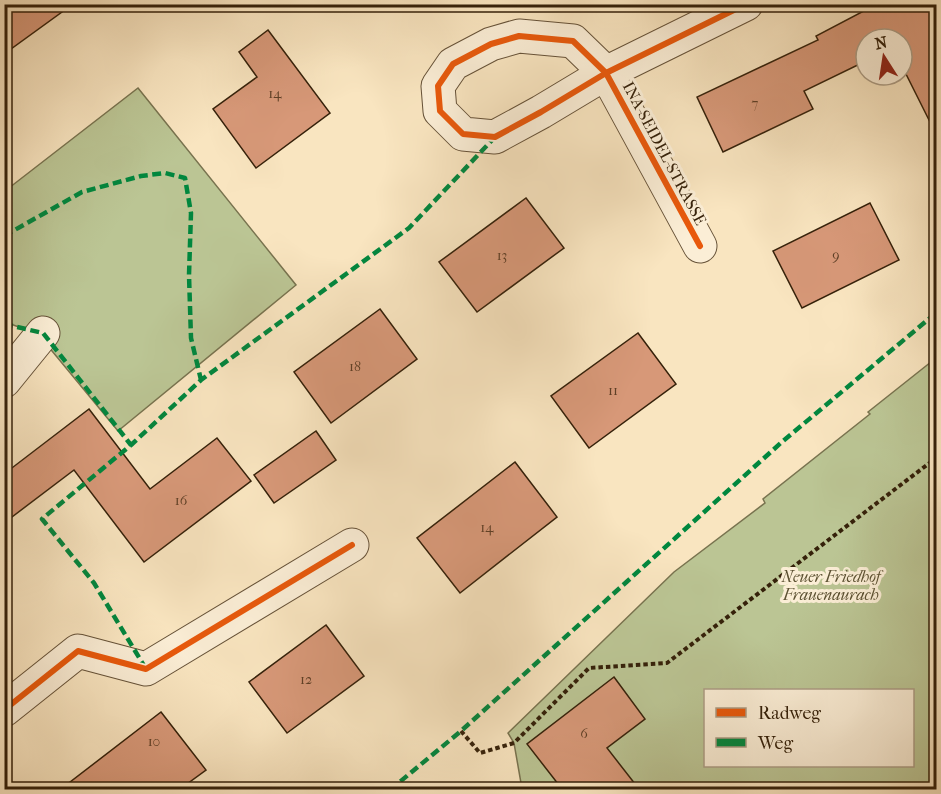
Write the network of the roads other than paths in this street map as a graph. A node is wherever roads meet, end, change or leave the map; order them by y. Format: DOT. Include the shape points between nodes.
graph roads {
  1 [pos="746,4"];
  2 [pos="606,73"];
  3 [pos="700,246"];
  4 [pos="43,333"];
  5 [pos="4,381"];
  6 [pos="352,545"];
  7 [pos="4,710"];
  1 -- 2 [label="street, INA-SEIDEL-STRASSE"];
  2 -- 2 [label="street, INA-SEIDEL-STRASSE" via="573,40 519,36 491,44 453,64 438,86 440,111 463,134 495,137"];
  2 -- 3 [label="street, INA-SEIDEL-STRASSE"];
  4 -- 5 [label="street"];
  6 -- 7 [label="street" via="146,669 78,651"];
}
